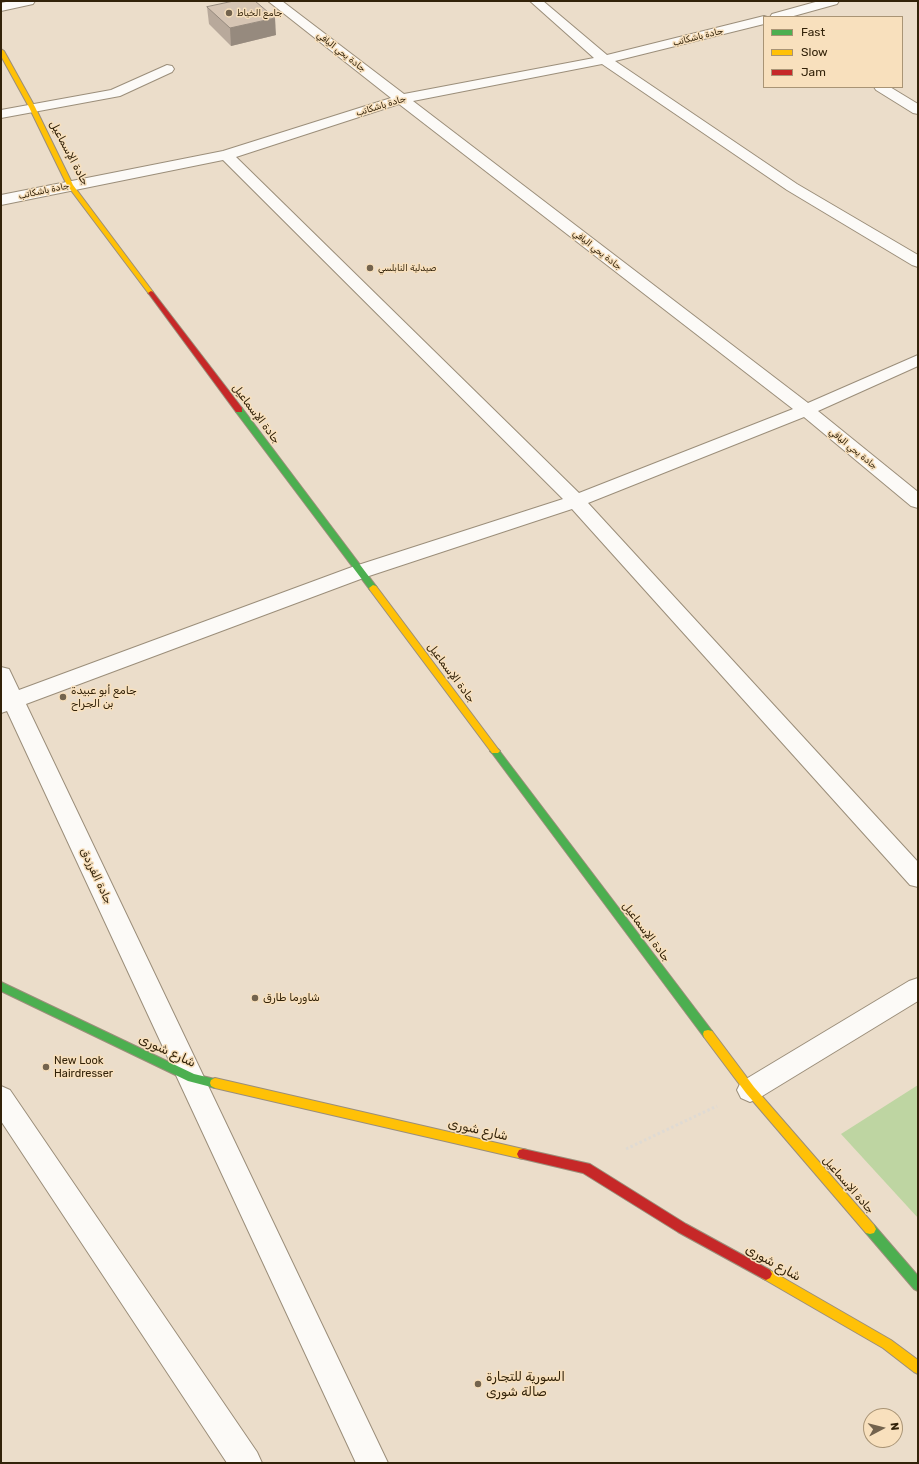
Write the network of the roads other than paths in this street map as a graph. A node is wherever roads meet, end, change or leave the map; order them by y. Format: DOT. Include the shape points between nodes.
graph roads {
  1 [pos="29,1"];
  2 [pos="274,1"];
  3 [pos="536,1"];
  4 [pos="834,1"];
  5 [pos="1,7"];
  6 [pos="780,16"];
  7 [pos="763,20"];
  8 [pos="1,51"];
  9 [pos="604,60"];
  10 [pos="166,69"];
  11 [pos="883,88"];
  12 [pos="402,100"];
  13 [pos="32,107"];
  14 [pos="918,110"];
  15 [pos="1,114"];
  16 [pos="226,155"];
  17 [pos="70,185"];
  18 [pos="1,200"];
  19 [pos="918,262"];
  20 [pos="918,360"];
  21 [pos="806,410"];
  22 [pos="576,501"];
  23 [pos="918,502"];
  24 [pos="359,572"];
  25 [pos="1,674"];
  26 [pos="7,702"];
  27 [pos="918,878"];
  28 [pos="1,986"];
  29 [pos="918,988"];
  30 [pos="192,1078"];
  31 [pos="750,1090"];
  32 [pos="1,1098"];
  33 [pos="918,1285"];
  34 [pos="918,1368"];
  35 [pos="246,1463"];
  36 [pos="372,1463"];
  1 -- 5 [label="street"];
  2 -- 12 [label="street, جادة يحي اليافي"];
  3 -- 9 [label="street"];
  4 -- 6 [label="street"];
  7 -- 9 [label="street, جادة باشكاتب"];
  8 -- 13 [label="street, جادة الإسماعيل"];
  9 -- 12 [label="street, جادة باشكاتب"];
  9 -- 19 [label="street" via="792,188"];
  10 -- 13 [label="street" via="115,93"];
  11 -- 14 [label="street"];
  12 -- 16 [label="street, جادة باشكاتب"];
  12 -- 21 [label="street, جادة يحي اليافي"];
  13 -- 15 [label="street"];
  13 -- 17 [label="street, جادة الإسماعيل"];
  16 -- 17 [label="street, جادة باشكاتب"];
  16 -- 22 [label="street"];
  17 -- 18 [label="street, جادة باشكاتب"];
  17 -- 24 [label="street, جادة الإسماعيل"];
  20 -- 21 [label="street"];
  21 -- 22 [label="street"];
  21 -- 23 [label="street, جادة يحي اليافي"];
  22 -- 24 [label="street"];
  22 -- 27 [label="street"];
  24 -- 26 [label="street"];
  24 -- 31 [label="street, جادة الإسماعيل"];
  25 -- 26 [label="street, جادة الفرزدق"];
  26 -- 30 [label="street, جادة الفرزدق"];
  28 -- 30 [label="street, شارع شورى"];
  29 -- 31 [label="street"];
  30 -- 34 [label="street, شارع شورى" via="586,1168 682,1228 887,1344"];
  30 -- 36 [label="street, جادة الفرزدق"];
  31 -- 33 [label="street, جادة الإسماعيل"];
  32 -- 35 [label="street"];
}
